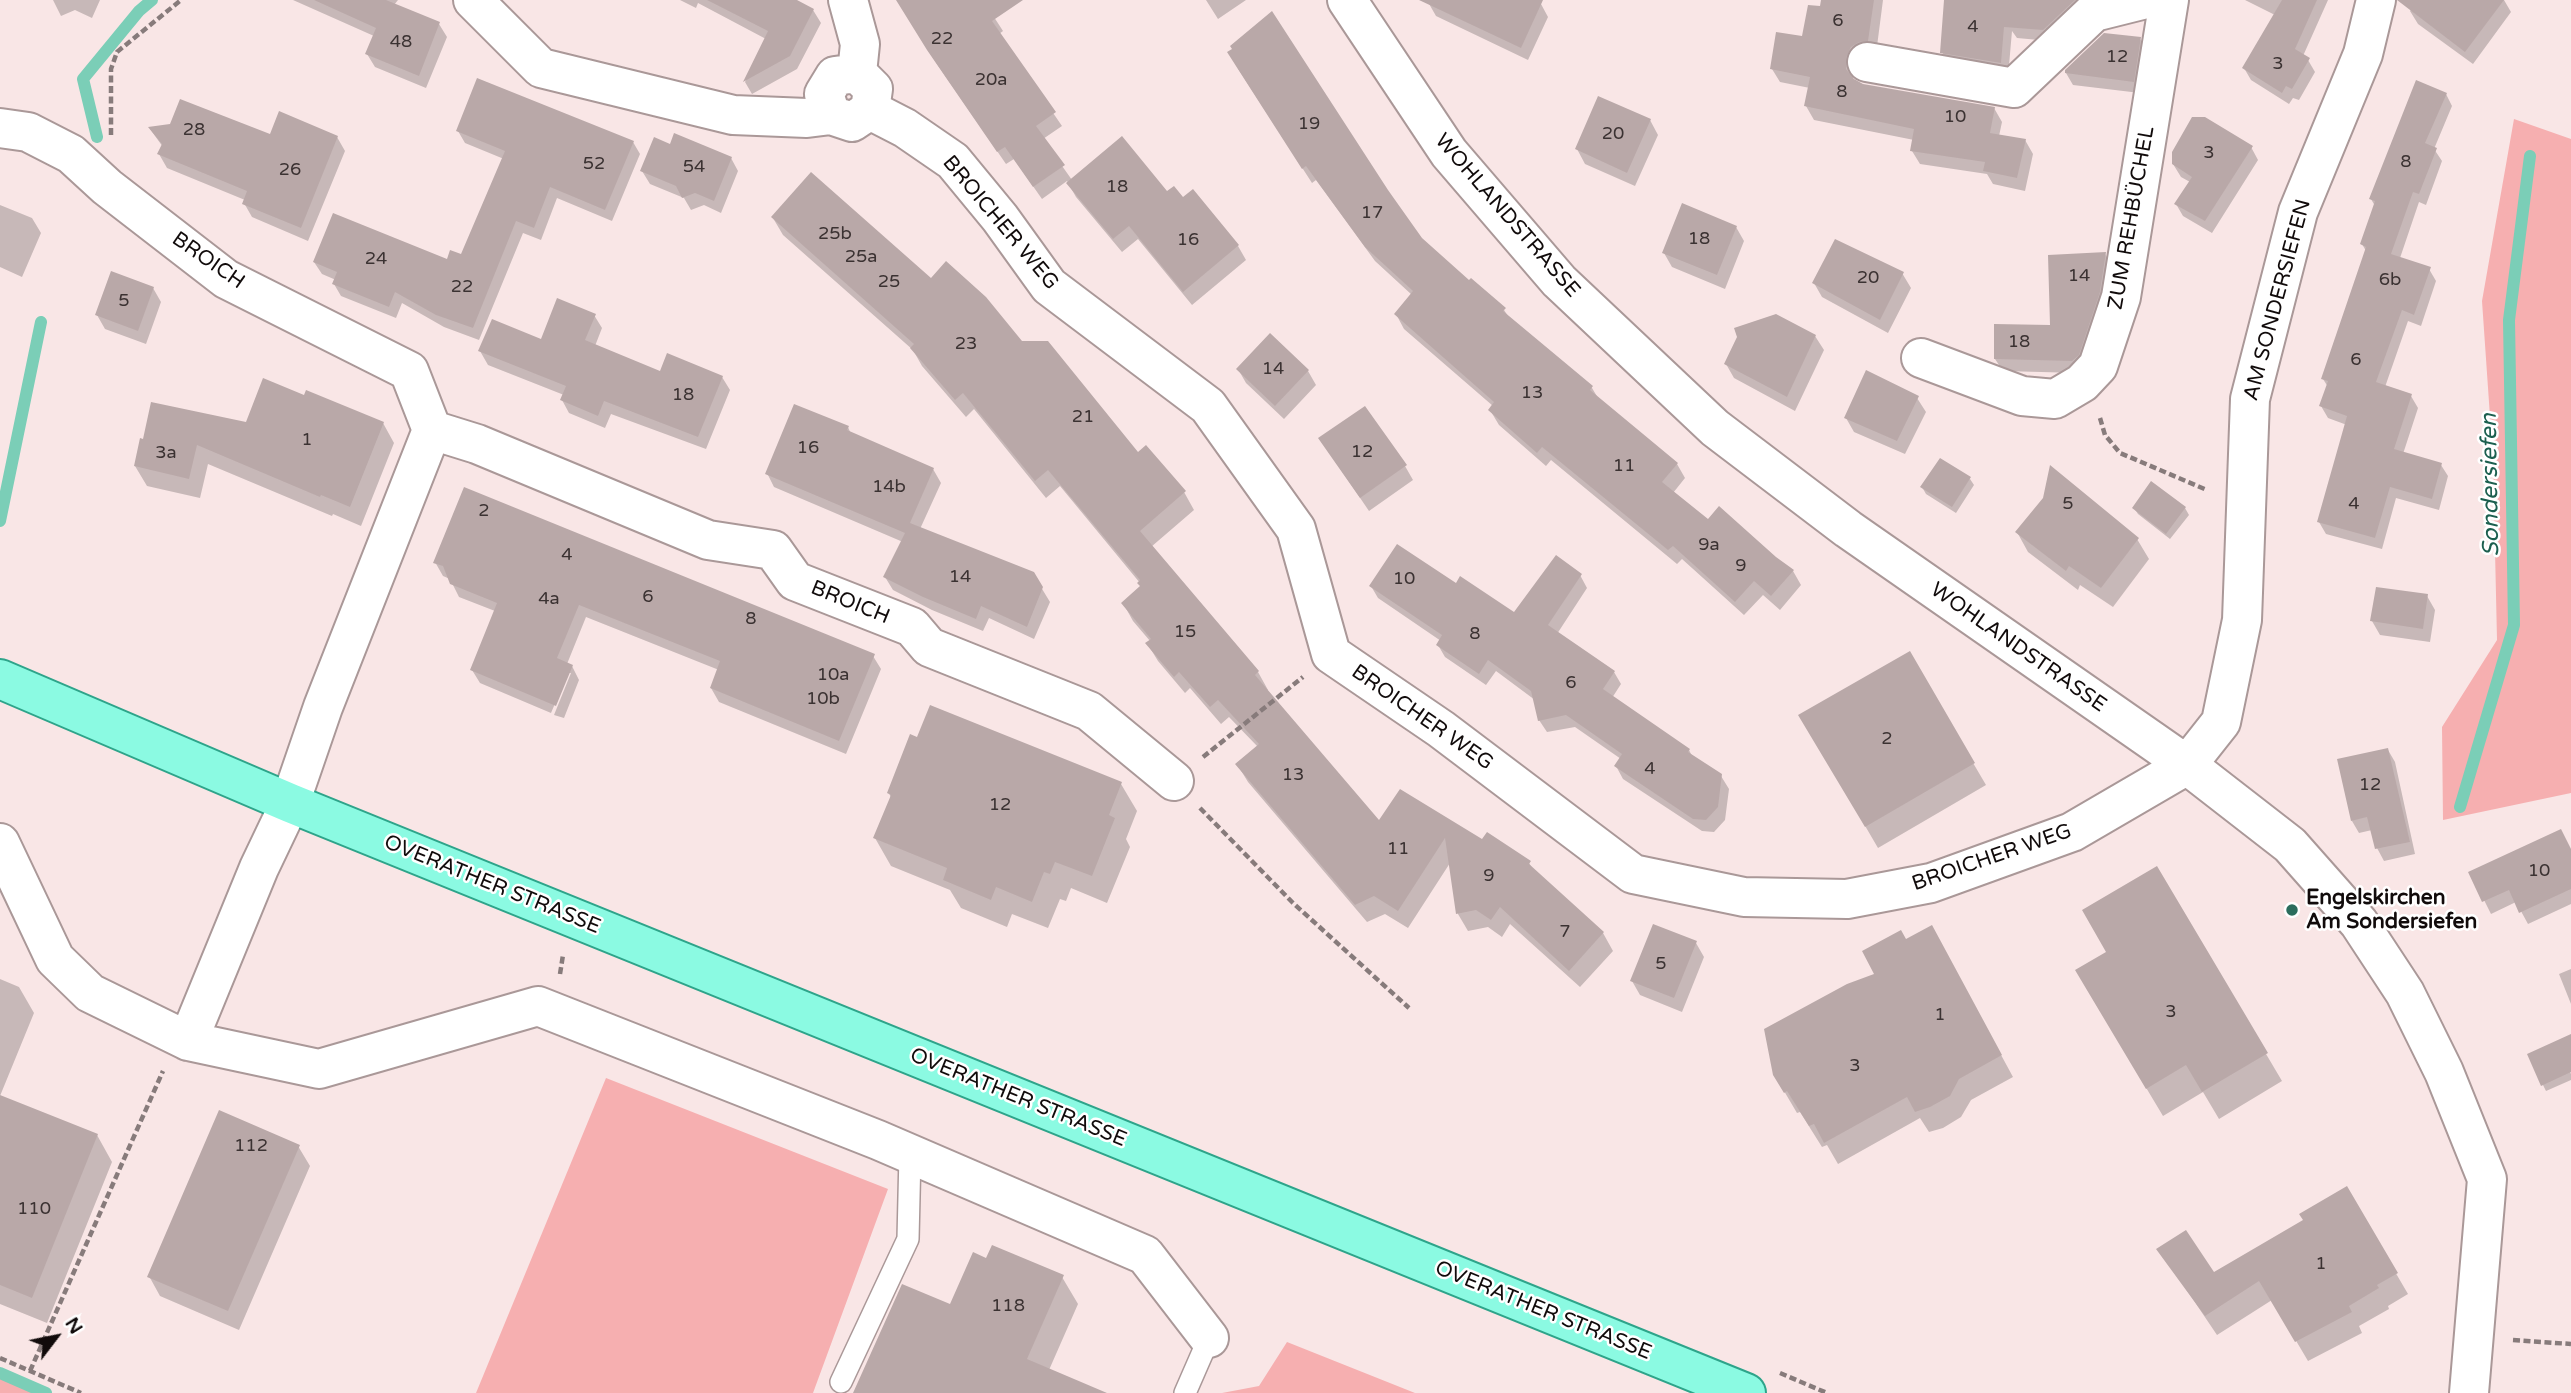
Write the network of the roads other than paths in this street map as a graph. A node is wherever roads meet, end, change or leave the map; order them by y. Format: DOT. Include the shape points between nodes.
graph roads {
  1 [pos="473,0"];
  2 [pos="848,0"];
  3 [pos="1347,0"];
  4 [pos="2142,0"];
  5 [pos="2169,0"];
  6 [pos="2376,0"];
  7 [pos="1867,62"];
  8 [pos="857,73"];
  9 [pos="870,110"];
  10 [pos="831,115"];
  11 [pos="0,128"];
  12 [pos="1921,358"];
  13 [pos="432,430"];
  14 [pos="0,679"];
  15 [pos="2187,765"];
  16 [pos="1174,781"];
  17 [pos="289,803"];
  18 [pos="4,863"];
  19 [pos="188,1041"];
  20 [pos="910,1154"];
  21 [pos="1209,1338"];
  22 [pos="841,1382"];
  23 [pos="1185,1393"];
  24 [pos="1745,1393"];
  25 [pos="2469,1393"];
  1 -- 10 [label="street" via="541,68 733,115"];
  2 -- 8 [label="street" via="860,44"];
  3 -- 15 [label="street, WOHLANDSTRASSE" via="1449,153 1559,281 1715,428 1848,529"];
  4 -- 7 [label="street" via="2094,12 2014,88"];
  5 -- 12 [label="street, ZUM REHBÜCHEL" via="2121,297 2098,366 2082,383 2054,399 2022,396"];
  6 -- 15 [label="street, AM SONDERSIEFEN" via="2363,54 2298,212 2250,399 2242,620 2221,722"];
  8 -- 9 [label="street" via="873,89"];
  8 -- 10 [label="street" via="835,76 824,94"];
  9 -- 10 [label="street" via="852,122"];
  9 -- 15 [label="street, BROICHER WEG" via="953,161 1049,286 1208,406 1296,529 1331,654 1441,729 1633,874 1744,897 1847,899 1931,883 2072,832"];
  11 -- 13 [label="street, BROICH" via="28,132 71,154 226,279 409,371"];
  13 -- 16 [label="street, BROICH" via="477,444 708,540 773,550 795,580 912,627 929,647 1088,711"];
  13 -- 17 [label="street"];
  14 -- 17 [label="main road, OVERATHER STRASSE"];
  15 -- 25 [label="street, WOHLANDSTRASSE" via="2290,845 2359,922 2405,993 2444,1072 2487,1179"];
  17 -- 19 [label="street"];
  17 -- 24 [label="main road, OVERATHER STRASSE"];
  18 -- 19 [label="street" via="64,968 90,993"];
  19 -- 20 [label="street" via="319,1069 538,1006"];
  20 -- 21 [label="street" via="1145,1255"];
  20 -- 22 [label="lane" via="908,1239"];
  21 -- 23 [label="lane"];
}
